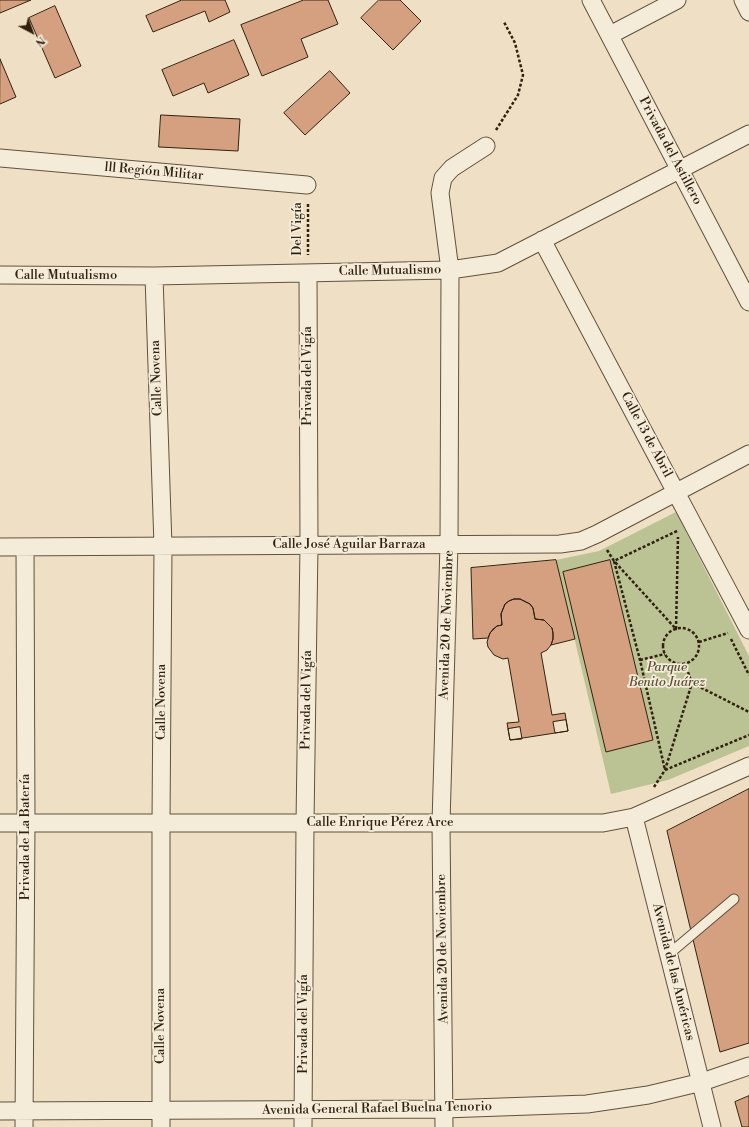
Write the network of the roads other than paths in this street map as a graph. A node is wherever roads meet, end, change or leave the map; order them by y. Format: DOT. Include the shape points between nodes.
graph roads {
  1 [pos="591,0"];
  2 [pos="677,0"];
  3 [pos="743,0"];
  4 [pos="749,12"];
  5 [pos="610,35"];
  6 [pos="749,134"];
  7 [pos="486,146"];
  8 [pos="0,158"];
  9 [pos="680,170"];
  10 [pos="307,185"];
  11 [pos="542,240"];
  12 [pos="450,270"];
  13 [pos="308,273"];
  14 [pos="0,275"];
  15 [pos="154,276"];
  16 [pos="749,302"];
  17 [pos="749,454"];
  18 [pos="676,492"];
  19 [pos="449,544"];
  20 [pos="309,545"];
  21 [pos="163,546"];
  22 [pos="0,547"];
  23 [pos="25,547"];
  24 [pos="749,630"];
  25 [pos="749,766"];
  26 [pos="634,817"];
  27 [pos="0,823"];
  28 [pos="26,823"];
  29 [pos="161,823"];
  30 [pos="305,823"];
  31 [pos="441,823"];
  32 [pos="734,899"];
  33 [pos="669,954"];
  34 [pos="749,1066"];
  35 [pos="702,1082"];
  36 [pos="444,1109"];
  37 [pos="303,1110"];
  38 [pos="0,1111"];
  39 [pos="25,1119"];
  40 [pos="161,1119"];
  41 [pos="303,1127"];
  42 [pos="444,1127"];
  43 [pos="712,1127"];
  1 -- 5 [label="street, Privada del Astillero"];
  2 -- 5 [label="street"];
  3 -- 4 [label="street"];
  5 -- 9 [label="street, Privada del Astillero"];
  6 -- 9 [label="street, Calle Mutualismo"];
  7 -- 12 [label="street, Avenida 20 de Noviembre" via="452,168 443,178 440,194"];
  8 -- 10 [label="street, lll Región Militar"];
  9 -- 11 [label="street, Calle Mutualismo"];
  9 -- 16 [label="street, Privada del Astillero"];
  11 -- 12 [label="street, Calle Mutualismo" via="498,263"];
  11 -- 18 [label="street, Calle 13 de Abril"];
  12 -- 13 [label="street, Calle Mutualismo"];
  12 -- 19 [label="street, Avenida 20 de Noviembre"];
  13 -- 15 [label="street, Calle Mutualismo"];
  13 -- 20 [label="street, Privada del Vigía"];
  14 -- 15 [label="street, Calle Mutualismo"];
  15 -- 21 [label="street, Calle Novena"];
  17 -- 18 [label="street, Calle José Aguilar Barraza"];
  18 -- 19 [label="street, Calle José Aguilar Barraza" via="581,540 560,544"];
  18 -- 24 [label="street, Calle 13 de Abril"];
  19 -- 20 [label="street, Calle José Aguilar Barraza"];
  19 -- 31 [label="street, Avenida 20 de Noviembre"];
  20 -- 21 [label="street, Calle José Aguilar Barraza"];
  20 -- 30 [label="street, Privada del Vigía"];
  21 -- 23 [label="street, Calle José Aguilar Barraza"];
  21 -- 29 [label="street, Calle Novena"];
  22 -- 23 [label="street, Calle José Aguilar Barraza"];
  23 -- 28 [label="street, Privada de La Batería"];
  25 -- 26 [label="street, Calle Enrique Pérez Arce"];
  26 -- 31 [label="street, Calle Enrique Pérez Arce" via="603,823"];
  26 -- 33 [label="street, Avenida de las Américas"];
  27 -- 28 [label="street, Calle Enrique Pérez Arce"];
  28 -- 29 [label="street, Calle Enrique Pérez Arce"];
  28 -- 39 [label="street, Privada de La Batería"];
  29 -- 30 [label="street, Calle Enrique Pérez Arce"];
  29 -- 40 [label="street, Calle Novena"];
  30 -- 31 [label="street, Calle Enrique Pérez Arce"];
  30 -- 37 [label="street, Privada del Vigía"];
  31 -- 36 [label="street, Avenida 20 de Noviembre"];
  32 -- 33 [label="lane"];
  33 -- 35 [label="street, Avenida de las Américas"];
  34 -- 35 [label="street, Avenida General Rafael Buelna Tenorio"];
  35 -- 36 [label="street, Avenida General Rafael Buelna Tenorio" via="648,1095 587,1104"];
  35 -- 43 [label="street, Avenida de las Américas"];
  36 -- 37 [label="street, Avenida General Rafael Buelna Tenorio"];
  36 -- 42 [label="street, Avenida 20 de Noviembre"];
  37 -- 40 [label="street, Avenida General Rafael Buelna Tenorio"];
  37 -- 41 [label="street, Privada del Vigía"];
  38 -- 39 [label="street, Avenida General Rafael Buelna Tenorio"];
  39 -- 40 [label="street, Avenida General Rafael Buelna Tenorio"];
}
